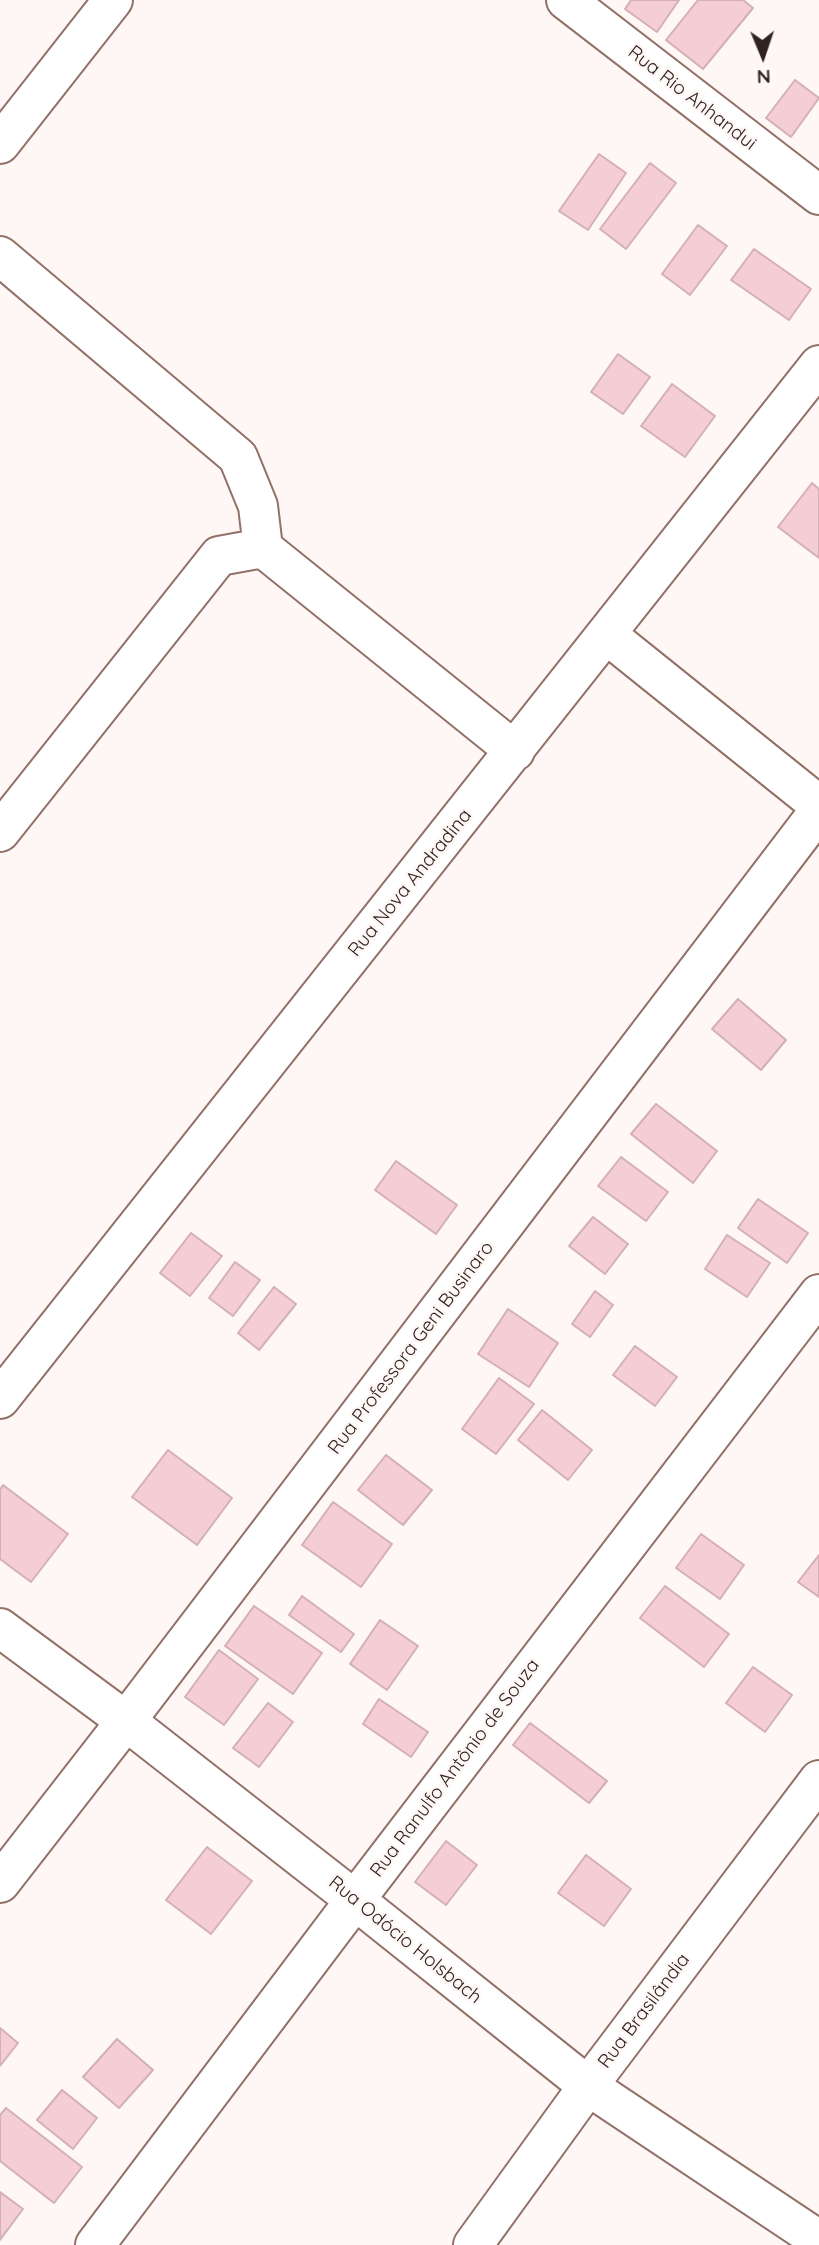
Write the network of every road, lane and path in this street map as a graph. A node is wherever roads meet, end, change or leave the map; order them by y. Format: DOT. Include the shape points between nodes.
graph roads {
  1 [pos="113,0"];
  2 [pos="566,0"];
  3 [pos="0,144"];
  4 [pos="819,195"];
  5 [pos="0,256"];
  6 [pos="819,365"];
  7 [pos="262,548"];
  8 [pos="606,634"];
  9 [pos="515,751"];
  10 [pos="819,805"];
  11 [pos="819,811"];
  12 [pos="0,832"];
  13 [pos="819,1294"];
  14 [pos="13,1355"];
  15 [pos="0,1399"];
  16 [pos="0,1628"];
  17 [pos="126,1721"];
  18 [pos="819,1780"];
  19 [pos="0,1883"];
  20 [pos="355,1900"];
  21 [pos="588,2086"];
  22 [pos="819,2240"];
  23 [pos="94,2245"];
  24 [pos="473,2245"];
  1 -- 3 [label="street"];
  2 -- 4 [label="street, Rua Rio Anhandui"];
  5 -- 7 [label="street" via="238,457 258,506"];
  6 -- 8 [label="street, Rua Nova Andradina"];
  7 -- 9 [label="street"];
  7 -- 12 [label="street" via="219,556"];
  8 -- 9 [label="street, Rua Nova Andradina"];
  8 -- 10 [label="street"];
  9 -- 14 [label="street, Rua Nova Andradina"];
  11 -- 17 [label="street, Rua Professora Geni Businaro"];
  13 -- 20 [label="street, Rua Ranulfo Antônio de Souza"];
  14 -- 15 [label="street, Rua Nova Andradina"];
  16 -- 17 [label="street, Rua Odócio Holsbach"];
  17 -- 19 [label="street, Rua Professora Geni Businaro"];
  17 -- 20 [label="street, Rua Odócio Holsbach"];
  18 -- 21 [label="street, Rua Brasilândia"];
  20 -- 21 [label="street, Rua Odócio Holsbach"];
  20 -- 23 [label="street, Rua Ranulfo Antônio de Souza"];
  21 -- 22 [label="street, Rua Odócio Holsbach"];
  21 -- 24 [label="street, Rua Brasilândia"];
}
